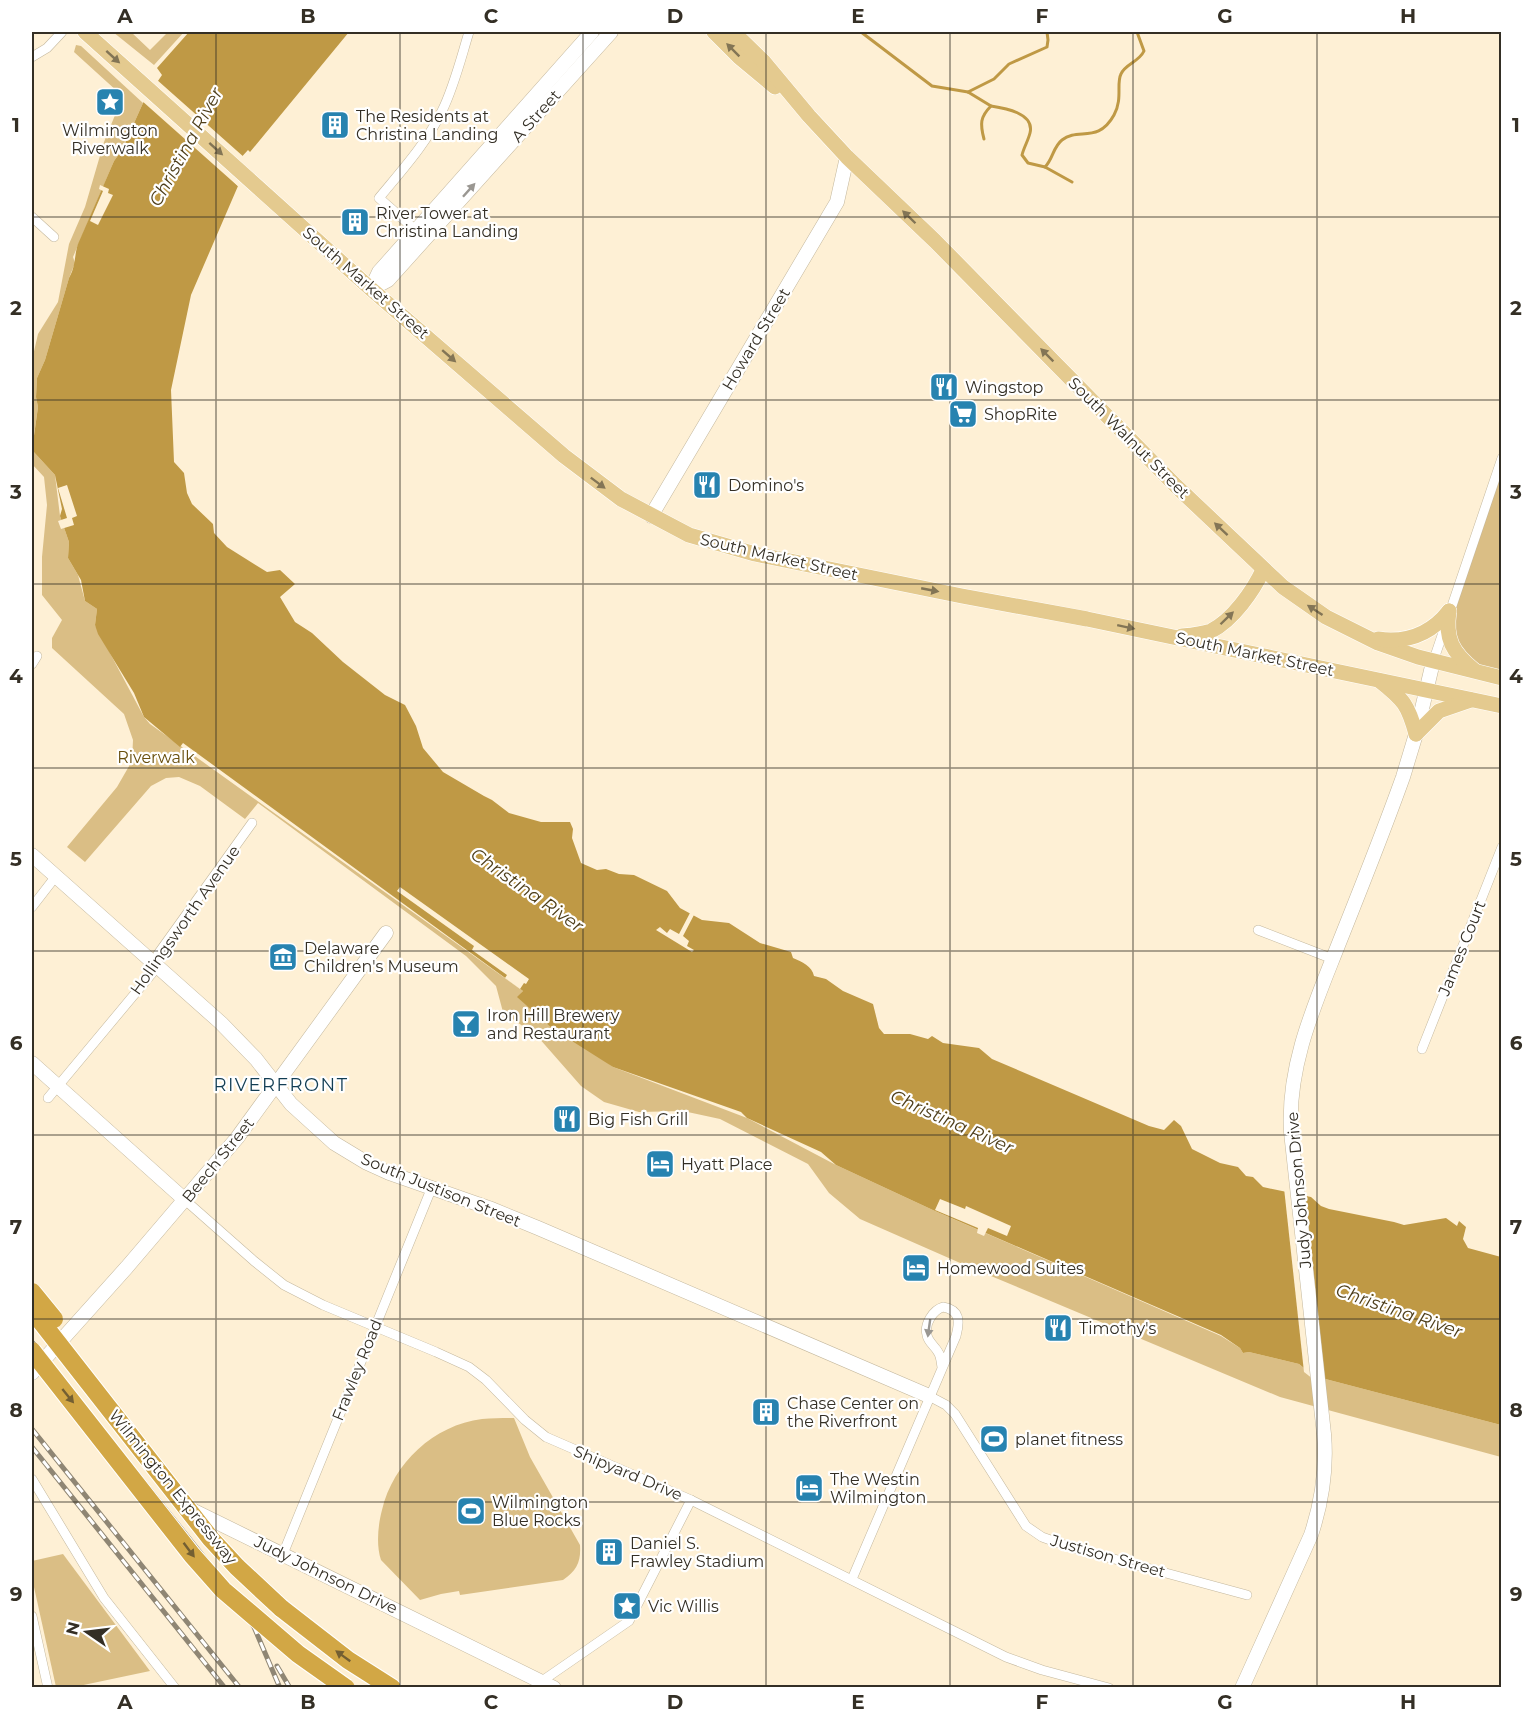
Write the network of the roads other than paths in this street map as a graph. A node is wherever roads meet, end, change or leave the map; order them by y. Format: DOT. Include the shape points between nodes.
graph roads {
  1 [pos="62,32"];
  2 [pos="85,32"];
  3 [pos="469,32"];
  4 [pos="592,32"];
  5 [pos="610,32"];
  6 [pos="714,32"];
  7 [pos="733,32"];
  8 [pos="32,57"];
  9 [pos="809,116"];
  10 [pos="847,157"];
  11 [pos="32,217"];
  12 [pos="421,234"];
  13 [pos="54,237"];
  14 [pos="371,289"];
  15 [pos="1502,458"];
  16 [pos="651,516"];
  17 [pos="1263,570"];
  18 [pos="1449,611"];
  19 [pos="1173,638"];
  20 [pos="1366,638"];
  21 [pos="1433,662"];
  22 [pos="1476,672"];
  23 [pos="1502,678"];
  24 [pos="1378,680"];
  25 [pos="1427,689"];
  26 [pos="1473,700"];
  27 [pos="1502,706"];
  28 [pos="1416,734"];
  29 [pos="252,823"];
  30 [pos="1502,847"];
  31 [pos="32,855"];
  32 [pos="56,876"];
  33 [pos="32,907"];
  34 [pos="1258,930"];
  35 [pos="386,933"];
  36 [pos="1333,959"];
  37 [pos="155,964"];
  38 [pos="1422,1049"];
  39 [pos="32,1063"];
  40 [pos="276,1085"];
  41 [pos="58,1087"];
  42 [pos="48,1098"];
  43 [pos="432,1187"];
  44 [pos="185,1200"];
  45 [pos="32,1292"];
  46 [pos="32,1310"];
  47 [pos="374,1326"];
  48 [pos="55,1347"];
  49 [pos="32,1351"];
  50 [pos="942,1367"];
  51 [pos="32,1373"];
  52 [pos="929,1396"];
  53 [pos="105,1402"];
  54 [pos="32,1479"];
  55 [pos="691,1500"];
  56 [pos="282,1554"];
  57 [pos="852,1579"];
  58 [pos="1247,1595"];
  59 [pos="32,1616"];
  60 [pos="548,1684"];
  61 [pos="48,1688"];
  62 [pos="176,1688"];
  63 [pos="346,1688"];
  64 [pos="392,1688"];
  65 [pos="1109,1688"];
  66 [pos="1242,1688"];
  1 -- 8 [label="street"];
  2 -- 14 [label="main road, South Market Street, one-way"];
  3 -- 12 [label="street" via="439,117 412,159 379,198"];
  4 -- 12 [label="street, A Street"];
  12 -- 5 [label="street, A Street, one-way"];
  9 -- 6 [label="main road, South Walnut Street, one-way"];
  7 -- 9 [label="main road, South Walnut Street"];
  9 -- 10 [label="main road, South Walnut Street"];
  10 -- 16 [label="street, Howard Street" via="837,202"];
  17 -- 10 [label="main road, South Walnut Street, one-way"];
  11 -- 13 [label="street"];
  12 -- 14 [label="street, A Street" via="377,274"];
  14 -- 16 [label="main road, South Market Street, one-way" via="564,456 621,499"];
  15 -- 18 [label="street"];
  16 -- 19 [label="main road, South Market Street, one-way" via="689,535 732,549"];
  19 -- 17 [label="main road, one-way" via="1208,632 1220,625"];
  20 -- 17 [label="main road, South Walnut Street, one-way" via="1310,606"];
  18 -- 20 [label="main road" via="1428,631 1408,639"];
  18 -- 21 [label="street"];
  18 -- 22 [label="main road" via="1451,645"];
  19 -- 24 [label="main road, South Market Street"];
  20 -- 21 [label="main road, South Walnut Street"];
  21 -- 22 [label="main road, South Walnut Street"];
  21 -- 25 [label="street, Judy Johnson Drive"];
  22 -- 23 [label="main road, South Walnut Street"];
  24 -- 25 [label="main road, South Market Street"];
  24 -- 28 [label="main road" via="1405,702"];
  25 -- 26 [label="main road, South Market Street"];
  25 -- 28 [label="street, Judy Johnson Drive"];
  26 -- 27 [label="main road, South Market Street"];
  26 -- 28 [label="main road" via="1439,711"];
  28 -- 36 [label="street, Judy Johnson Drive" via="1394,803"];
  29 -- 37 [label="street, Hollingsworth Avenue" via="158,954"];
  30 -- 38 [label="street, James Court"];
  31 -- 32 [label="street, South Justison Street"];
  32 -- 33 [label="street"];
  32 -- 37 [label="street, South Justison Street"];
  34 -- 36 [label="street"];
  35 -- 40 [label="street, Beech Street"];
  36 -- 66 [label="street, Judy Johnson Drive" via="1304,1038 1293,1083 1291,1120 1322,1416 1322,1498 1304,1551"];
  37 -- 40 [label="street, South Justison Street" via="237,1038"];
  37 -- 41 [label="street, Hollingsworth Avenue" via="153,972"];
  39 -- 41 [label="street"];
  40 -- 43 [label="street, South Justison Street" via="334,1143 378,1168"];
  40 -- 44 [label="street, Beech Street"];
  41 -- 42 [label="street, Hollingsworth Avenue"];
  41 -- 44 [label="street"];
  43 -- 47 [label="street, Frawley Road"];
  43 -- 52 [label="street, South Justison Street"];
  44 -- 47 [label="street, Shipyard Drive" via="273,1277 305,1296"];
  44 -- 48 [label="street, Beech Street"];
  45 -- 53 [label="highway, bridge" via="76,1346"];
  46 -- 53 [label="highway, Wilmington Expressway, bridge"];
  47 -- 55 [label="street, Shipyard Drive" via="469,1367 546,1437"];
  47 -- 56 [label="street, Frawley Road"];
  48 -- 51 [label="street, Beech Street"];
  48 -- 56 [label="street, Judy Johnson Drive" via="175,1501"];
  49 -- 63 [label="highway, Wilmington Expressway, one-way, bridge" via="223,1590 298,1654"];
  50 -- 50 [label="street, one-way" via="959,1323 954,1311 943,1307 932,1314 926,1333"];
  50 -- 52 [label="street"];
  52 -- 57 [label="street"];
  52 -- 58 [label="street, Justison Street" via="956,1414 1023,1522 1042,1537"];
  64 -- 53 [label="highway, Wilmington Expressway, one-way, bridge" via="280,1608 237,1567"];
  54 -- 62 [label="street" via="104,1598"];
  55 -- 57 [label="street, Shipyard Drive"];
  55 -- 60 [label="street" via="629,1621"];
  56 -- 60 [label="street, Judy Johnson Drive"];
  57 -- 65 [label="street, Shipyard Drive" via="1017,1662"];
  59 -- 61 [label="street"];
}
